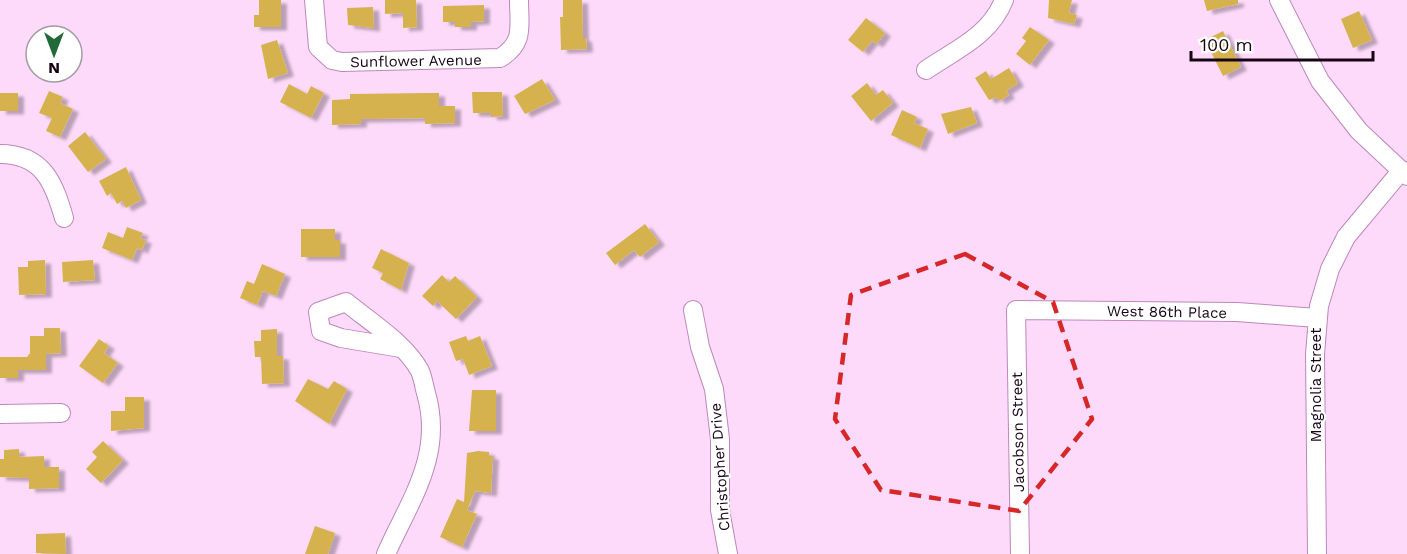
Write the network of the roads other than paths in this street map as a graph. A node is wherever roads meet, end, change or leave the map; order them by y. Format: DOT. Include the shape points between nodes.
graph roads {
  1 [pos="314,0"];
  2 [pos="519,0"];
  3 [pos="1004,0"];
  4 [pos="1279,0"];
  5 [pos="926,70"];
  6 [pos="0,154"];
  7 [pos="1404,173"];
  8 [pos="64,218"];
  9 [pos="693,310"];
  10 [pos="1017,310"];
  11 [pos="1317,318"];
  12 [pos="401,348"];
  13 [pos="61,413"];
  14 [pos="0,414"];
  15 [pos="386,554"];
  16 [pos="728,554"];
  17 [pos="1020,554"];
  18 [pos="1317,554"];
  1 -- 2 [label="street, Sunflower Avenue" via="316,40 323,54 342,62 500,58 510,52 519,36"];
  3 -- 5 [label="street" via="984,31"];
  4 -- 7 [label="street" via="1320,81 1359,130"];
  6 -- 8 [label="street" via="29,159 46,173"];
  7 -- 11 [label="street, Magnolia Street" via="1346,237 1330,269"];
  9 -- 16 [label="street, Christopher Drive" via="716,409 720,510"];
  10 -- 11 [label="street, West 86th Place" via="1237,312"];
  10 -- 17 [label="street, Jacobson Street"];
  11 -- 18 [label="street, Magnolia Street"];
  12 -- 15 [label="street" via="420,371 430,408 432,442 425,473"];
  13 -- 14 [label="street"];
}
